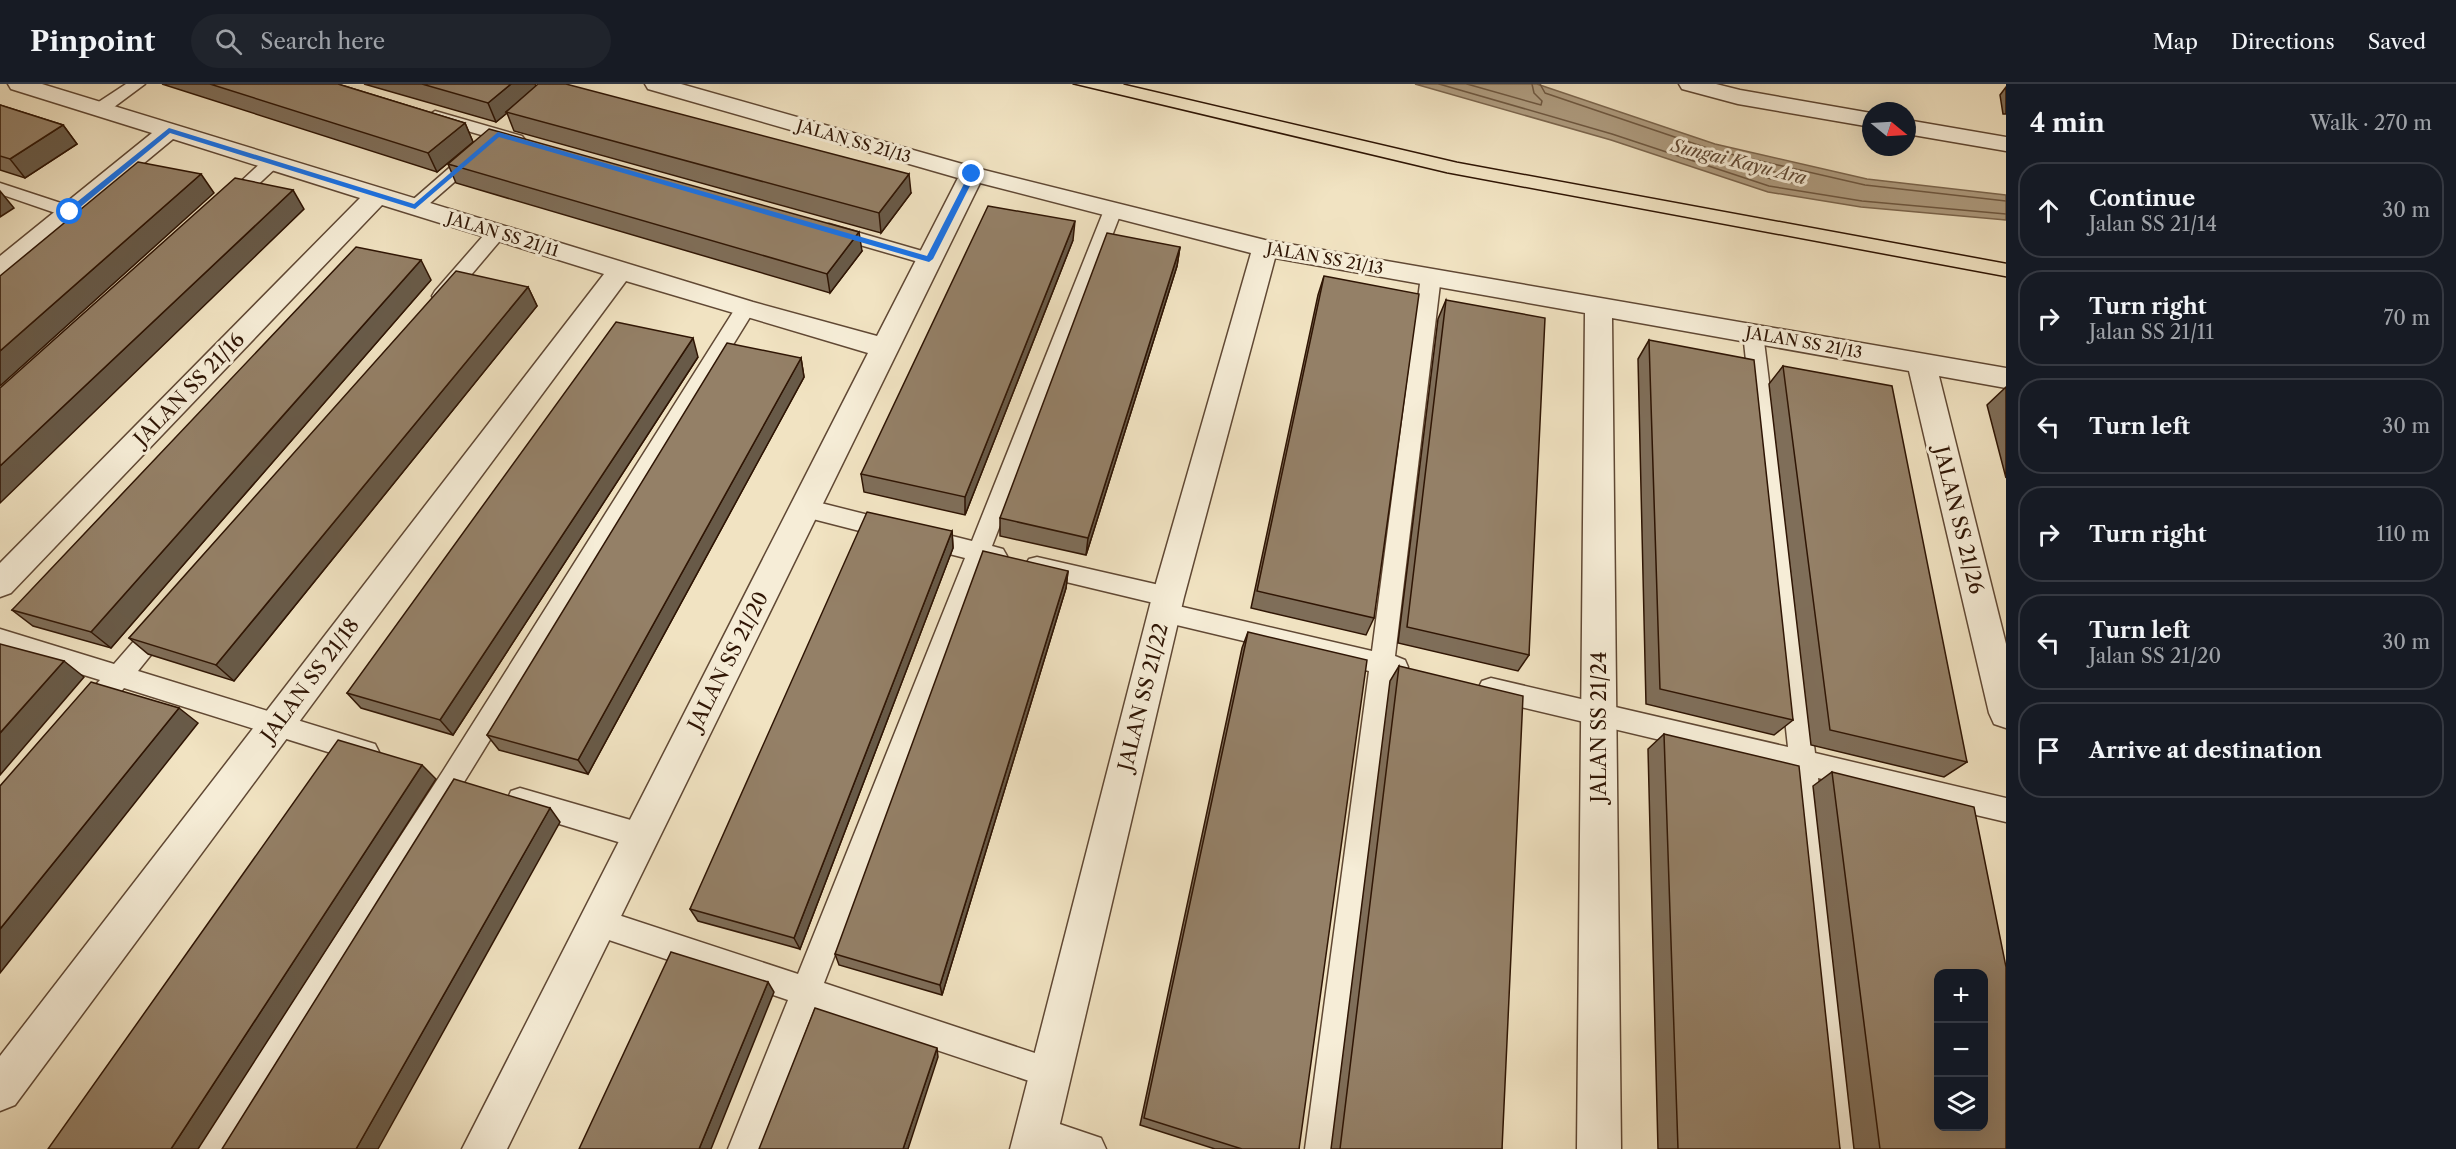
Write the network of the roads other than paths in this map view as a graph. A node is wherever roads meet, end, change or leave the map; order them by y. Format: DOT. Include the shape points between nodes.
graph roads {
  1 [pos="19,84"];
  2 [pos="137,84"];
  3 [pos="656,84"];
  4 [pos="1690,84"];
  5 [pos="100,109"];
  6 [pos="418,111"];
  7 [pos="1862,118"];
  8 [pos="514,120"];
  9 [pos="1916,129"];
  10 [pos="169,130"];
  11 [pos="498,134"];
  12 [pos="532,144"];
  13 [pos="2006,144"];
  14 [pos="272,162"];
  15 [pos="972,174"];
  16 [pos="0,188"];
  17 [pos="377,195"];
  18 [pos="415,207"];
  19 [pos="1113,210"];
  20 [pos="70,212"];
  21 [pos="211,218"];
  22 [pos="816,226"];
  23 [pos="497,232"];
  24 [pos="1265,248"];
  25 [pos="929,259"];
  26 [pos="0,269"];
  27 [pos="621,270"];
  28 [pos="1431,276"];
  29 [pos="1598,306"];
  30 [pos="745,309"];
  31 [pos="428,313"];
  32 [pos="1753,333"];
  33 [pos="885,348"];
  34 [pos="1921,362"];
  35 [pos="2006,378"];
  36 [pos="805,508"];
  37 [pos="979,552"];
  38 [pos="0,584"];
  39 [pos="1166,605"];
  40 [pos="1993,609"];
  41 [pos="174,612"];
  42 [pos="0,639"];
  43 [pos="1381,663"];
  44 [pos="1416,672"];
  45 [pos="120,676"];
  46 [pos="1473,685"];
  47 [pos="2006,713"];
  48 [pos="1599,715"];
  49 [pos="277,724"];
  50 [pos="75,727"];
  51 [pos="387,759"];
  52 [pos="1803,763"];
  53 [pos="464,783"];
  54 [pos="2006,810"];
  55 [pos="641,836"];
  56 [pos="597,922"];
  57 [pos="806,993"];
  58 [pos="1050,1073"];
  59 [pos="0,1090"];
  60 [pos="1034,1140"];
  61 [pos="215,1149"];
  62 [pos="484,1149"];
  63 [pos="744,1149"];
  64 [pos="1090,1149"];
  65 [pos="1321,1149"];
  66 [pos="1599,1149"];
  67 [pos="1848,1149"];
  1 -- 5 [label="street, JALAN SS 21/11"];
  2 -- 5 [label="lane"];
  3 -- 15 [label="street, JALAN SS 21/13"];
  4 -- 7 [label="street" via="1738,97"];
  5 -- 10 [label="street, JALAN SS 21/11"];
  6 -- 11 [label="lane"];
  8 -- 11 [label="lane"];
  9 -- 13 [label="street"];
  10 -- 14 [label="street, JALAN SS 21/11"];
  10 -- 20 [label="street"];
  11 -- 12 [label="lane"];
  11 -- 18 [label="lane"];
  14 -- 17 [label="street, JALAN SS 21/11"];
  14 -- 21 [label="lane"];
  15 -- 19 [label="street, JALAN SS 21/13"];
  15 -- 25 [label="street, JALAN SS 21/20"];
  16 -- 20 [label="lane"];
  17 -- 18 [label="street, JALAN SS 21/11"];
  17 -- 38 [label="street, JALAN SS 21/16"];
  18 -- 23 [label="street, JALAN SS 21/11"];
  19 -- 24 [label="street, JALAN SS 21/13"];
  19 -- 37 [label="lane"];
  20 -- 26 [label="street"];
  22 -- 25 [label="lane"];
  23 -- 27 [label="street, JALAN SS 21/11"];
  23 -- 31 [label="lane"];
  24 -- 28 [label="street, JALAN SS 21/13"];
  24 -- 39 [label="street, JALAN SS 21/22"];
  25 -- 33 [label="street, JALAN SS 21/20"];
  27 -- 30 [label="street, JALAN SS 21/11"];
  27 -- 49 [label="street, JALAN SS 21/18"];
  28 -- 29 [label="street, JALAN SS 21/13"];
  28 -- 43 [label="lane"];
  29 -- 32 [label="street, JALAN SS 21/13"];
  29 -- 48 [label="street, JALAN SS 21/24"];
  30 -- 33 [label="street, JALAN SS 21/11"];
  30 -- 53 [label="lane"];
  32 -- 34 [label="street, JALAN SS 21/13"];
  32 -- 52 [label="lane"];
  33 -- 36 [label="street, JALAN SS 21/20"];
  34 -- 35 [label="street, JALAN SS 21/13"];
  34 -- 40 [label="street, JALAN SS 21/26"];
  36 -- 37 [label="lane"];
  36 -- 55 [label="street, JALAN SS 21/20"];
  37 -- 39 [label="lane"];
  37 -- 57 [label="lane"];
  39 -- 43 [label="lane"];
  39 -- 58 [label="street, JALAN SS 21/22"];
  40 -- 47 [label="street, JALAN SS 21/26"];
  41 -- 45 [label="lane"];
  42 -- 45 [label="lane"];
  43 -- 44 [label="lane"];
  43 -- 65 [label="lane"];
  45 -- 49 [label="lane"];
  45 -- 50 [label="lane"];
  46 -- 48 [label="lane"];
  48 -- 52 [label="lane"];
  48 -- 66 [label="street, JALAN SS 21/24"];
  49 -- 51 [label="lane"];
  49 -- 59 [label="street, JALAN SS 21/18"];
  52 -- 54 [label="lane"];
  52 -- 67 [label="lane"];
  53 -- 55 [label="lane"];
  53 -- 61 [label="lane"];
  55 -- 56 [label="street, JALAN SS 21/20"];
  56 -- 57 [label="lane"];
  56 -- 62 [label="street, JALAN SS 21/20"];
  57 -- 58 [label="lane"];
  57 -- 63 [label="lane"];
  58 -- 60 [label="street, JALAN SS 21/22"];
  60 -- 64 [label="lane"];
}
